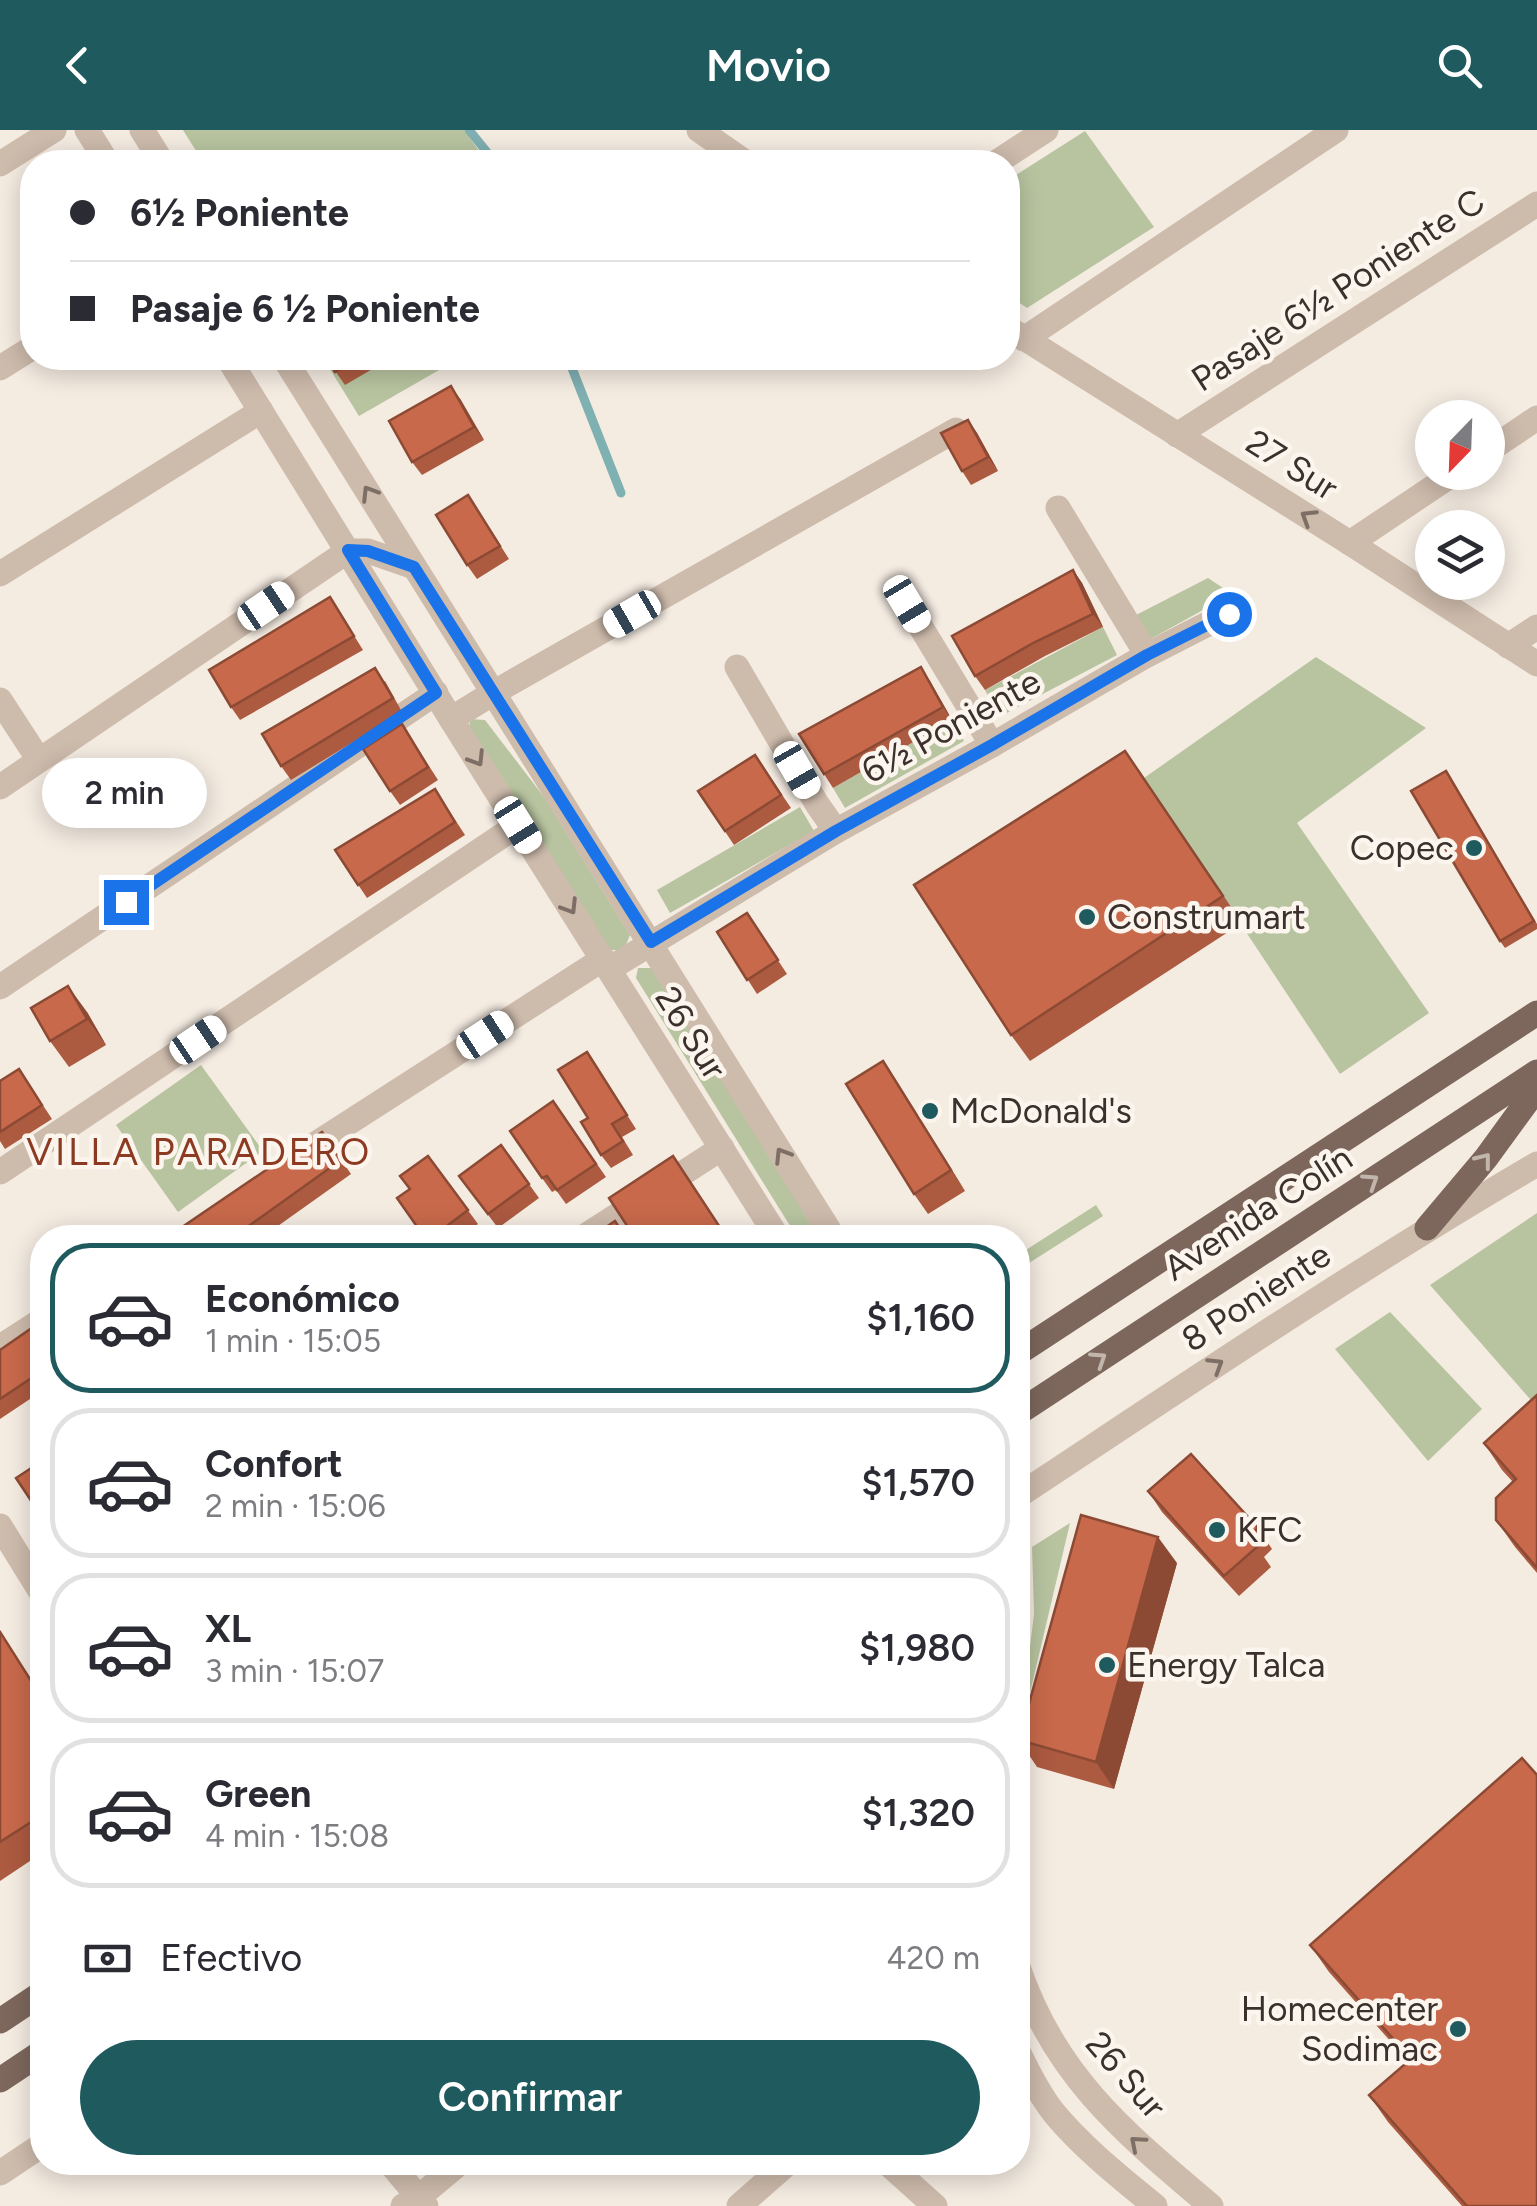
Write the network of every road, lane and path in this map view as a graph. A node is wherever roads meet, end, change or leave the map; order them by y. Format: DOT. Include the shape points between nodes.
graph roads {
  1 [pos="54,130"];
  2 [pos="1046,130"];
  3 [pos="1336,130"];
  4 [pos="705,132"];
  5 [pos="22,150"];
  6 [pos="730,150"];
  7 [pos="1015,150"];
  8 [pos="1537,204"];
  9 [pos="1020,331"];
  10 [pos="1020,337"];
  11 [pos="235,370"];
  12 [pos="291,370"];
  13 [pos="261,411"];
  14 [pos="1537,418"];
  15 [pos="956,430"];
  16 [pos="1176,435"];
  17 [pos="1505,440"];
  18 [pos="1429,490"];
  19 [pos="1058,508"];
  20 [pos="1350,543"];
  21 [pos="348,550"];
  22 [pos="414,567"];
  23 [pos="0,574"];
  24 [pos="907,604"];
  25 [pos="1229,614"];
  26 [pos="1537,627"];
  27 [pos="1508,646"];
  28 [pos="1147,655"];
  29 [pos="1537,664"];
  30 [pos="737,667"];
  31 [pos="436,693"];
  32 [pos="493,693"];
  33 [pos="0,700"];
  34 [pos="452,719"];
  35 [pos="992,745"];
  36 [pos="39,760"];
  37 [pos="0,786"];
  38 [pos="518,825"];
  39 [pos="836,831"];
  40 [pos="651,942"];
  41 [pos="606,964"];
  42 [pos="0,987"];
  43 [pos="1537,1013"];
  44 [pos="1537,1072"];
  45 [pos="1537,1088"];
  46 [pos="722,1148"];
  47 [pos="285,1164"];
  48 [pos="1537,1164"];
  49 [pos="0,1172"];
  50 [pos="602,1225"];
  51 [pos="770,1225"];
  52 [pos="826,1225"];
  53 [pos="1427,1228"];
  54 [pos="30,1328"];
  55 [pos="1030,1344"];
  56 [pos="0,1348"];
  57 [pos="1030,1405"];
  58 [pos="1030,1488"];
  59 [pos="0,1526"];
  60 [pos="30,1571"];
  61 [pos="1030,1996"];
  62 [pos="30,2001"];
  63 [pos="0,2021"];
  64 [pos="30,2060"];
  65 [pos="1030,2075"];
  66 [pos="1032,2079"];
  67 [pos="0,2080"];
  68 [pos="1083,2088"];
  69 [pos="30,2154"];
  70 [pos="0,2174"];
  71 [pos="398,2175"];
  72 [pos="447,2175"];
  73 [pos="774,2175"];
  74 [pos="900,2175"];
  75 [pos="416,2203"];
  76 [pos="739,2206"];
  77 [pos="935,2206"];
  78 [pos="1155,2206"];
  79 [pos="1211,2206"];
  1 -- 5 [label="street"];
  2 -- 7 [label="street"];
  3 -- 9 [label="street"];
  4 -- 6 [label="street"];
  8 -- 16 [label="street, Pasaje 6½ Poniente C"];
  10 -- 16 [label="street, 27 Sur"];
  11 -- 13 [label="street, 26 Sur"];
  22 -- 12 [label="street, 26 Sur, one-way"];
  13 -- 21 [label="street, 26 Sur"];
  13 -- 23 [label="street"];
  14 -- 17 [label="street"];
  15 -- 32 [label="street"];
  20 -- 16 [label="street, 27 Sur, one-way"];
  18 -- 20 [label="street"];
  19 -- 28 [label="street"];
  20 -- 27 [label="street, 27 Sur"];
  21 -- 22 [label="street"];
  21 -- 31 [label="street, 26 Sur"];
  21 -- 36 [label="street"];
  22 -- 32 [label="street, 26 Sur"];
  24 -- 35 [label="street"];
  25 -- 28 [label="street, 6½ Poniente"];
  26 -- 27 [label="street"];
  27 -- 29 [label="street, 27 Sur"];
  28 -- 35 [label="street, 6½ Poniente"];
  30 -- 39 [label="street"];
  31 -- 34 [label="street, 26 Sur"];
  31 -- 42 [label="street"];
  32 -- 34 [label="street"];
  32 -- 40 [label="street, 26 Sur"];
  33 -- 36 [label="street"];
  34 -- 38 [label="street, 26 Sur, one-way"];
  35 -- 39 [label="street, 6½ Poniente"];
  36 -- 37 [label="street"];
  38 -- 41 [label="street, 26 Sur, one-way"];
  38 -- 49 [label="street"];
  39 -- 40 [label="street, 6½ Poniente"];
  40 -- 41 [label="street, 6½ Poniente"];
  52 -- 40 [label="street, 26 Sur, one-way"];
  41 -- 46 [label="street, 26 Sur"];
  41 -- 47 [label="street, 6½ Poniente"];
  43 -- 55 [label="main road, Avenida Colín"];
  57 -- 44 [label="main road, Avenida Colín, one-way"];
  53 -- 45 [label="main road, one-way"];
  46 -- 50 [label="street"];
  46 -- 51 [label="street, 26 Sur"];
  48 -- 53 [label="street, 8 Poniente"];
  58 -- 53 [label="street, 8 Poniente, one-way"];
  54 -- 56 [label="street"];
  59 -- 60 [label="street"];
  61 -- 68 [label="street, 26 Sur"];
  62 -- 63 [label="main road"];
  64 -- 67 [label="main road"];
  65 -- 66 [label="street, 26 Sur"];
  66 -- 68 [label="street" via="1072,2094"];
  66 -- 78 [label="street, 26 Sur" via="1080,2140"];
  79 -- 68 [label="street, 26 Sur, one-way"];
  69 -- 70 [label="street"];
  71 -- 75 [label="street"];
  72 -- 75 [label="street"];
  73 -- 76 [label="street"];
  74 -- 77 [label="street"];
}
